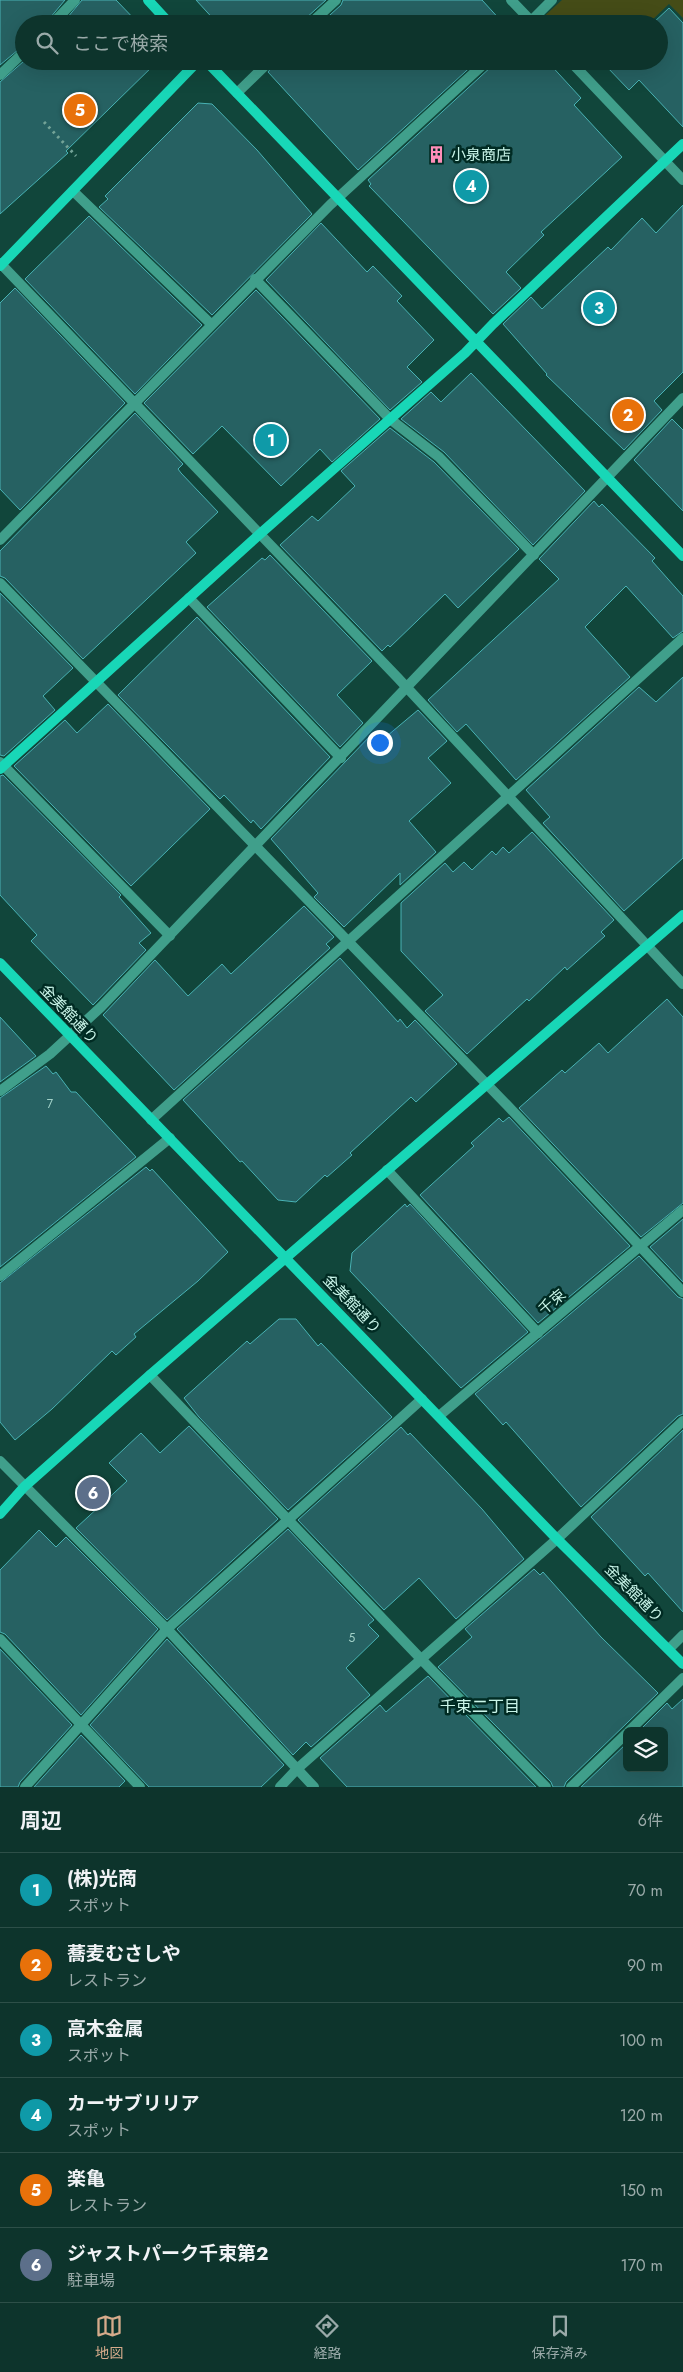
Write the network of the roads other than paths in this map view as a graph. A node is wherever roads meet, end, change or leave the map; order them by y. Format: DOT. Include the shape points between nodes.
graph roads {
  1 [pos="75,0"];
  2 [pos="148,0"];
  3 [pos="336,0"];
  4 [pos="511,0"];
  5 [pos="552,0"];
  6 [pos="61,15"];
  7 [pos="162,15"];
  8 [pos="320,15"];
  9 [pos="524,15"];
  10 [pos="538,15"];
  11 [pos="15,61"];
  12 [pos="189,70"];
  13 [pos="215,70"];
  14 [pos="261,70"];
  15 [pos="477,70"];
  16 [pos="578,70"];
  17 [pos="0,75"];
  18 [pos="237,93"];
  19 [pos="683,144"];
  20 [pos="665,162"];
  21 [pos="683,180"];
  22 [pos="73,191"];
  23 [pos="338,198"];
  24 [pos="0,265"];
  25 [pos="255,280"];
  26 [pos="211,324"];
  27 [pos="477,342"];
  28 [pos="683,398"];
  29 [pos="134,402"];
  30 [pos="390,419"];
  31 [pos="607,477"];
  32 [pos="261,533"];
  33 [pos="0,540"];
  34 [pos="534,555"];
  35 [pos="683,556"];
  36 [pos="0,582"];
  37 [pos="189,598"];
  38 [pos="683,638"];
  39 [pos="96,682"];
  40 [pos="406,686"];
  41 [pos="341,758"];
  42 [pos="1,765"];
  43 [pos="508,795"];
  44 [pos="256,844"];
  45 [pos="683,915"];
  46 [pos="170,936"];
  47 [pos="346,941"];
  48 [pos="647,945"];
  49 [pos="0,963"];
  50 [pos="683,984"];
  51 [pos="70,1035"];
  52 [pos="487,1083"];
  53 [pos="0,1091"];
  54 [pos="151,1120"];
  55 [pos="170,1138"];
  56 [pos="387,1170"];
  57 [pos="683,1210"];
  58 [pos="641,1247"];
  59 [pos="286,1258"];
  60 [pos="0,1276"];
  61 [pos="683,1292"];
  62 [pos="538,1333"];
  63 [pos="150,1375"];
  64 [pos="422,1399"];
  65 [pos="439,1416"];
  66 [pos="683,1421"];
  67 [pos="0,1461"];
  68 [pos="24,1487"];
  69 [pos="0,1514"];
  70 [pos="289,1521"];
  71 [pos="557,1539"];
  72 [pos="167,1629"];
  73 [pos="683,1635"];
  74 [pos="0,1639"];
  75 [pos="669,1649"];
  76 [pos="421,1659"];
  77 [pos="683,1664"];
  78 [pos="683,1678"];
  79 [pos="80,1725"];
  80 [pos="633,1727"];
  81 [pos="623,1737"];
  82 [pos="297,1769"];
  83 [pos="25,1787"];
  84 [pos="140,1787"];
  85 [pos="280,1787"];
  86 [pos="314,1787"];
  87 [pos="546,1787"];
  88 [pos="571,1787"];
  1 -- 6 [label="street"];
  2 -- 7 [label="street"];
  3 -- 8 [label="street"];
  4 -- 9 [label="street"];
  5 -- 10 [label="street"];
  11 -- 17 [label="street"];
  12 -- 22 [label="street"];
  13 -- 18 [label="street"];
  14 -- 18 [label="street"];
  15 -- 23 [label="street"];
  16 -- 20 [label="street"];
  18 -- 23 [label="street"];
  19 -- 20 [label="street"];
  20 -- 21 [label="street"];
  20 -- 27 [label="street"];
  22 -- 24 [label="street"];
  22 -- 26 [label="street"];
  23 -- 25 [label="street"];
  23 -- 27 [label="street"];
  24 -- 29 [label="street"];
  25 -- 26 [label="street"];
  25 -- 30 [label="street"];
  26 -- 29 [label="street"];
  27 -- 30 [label="street"];
  27 -- 31 [label="street"];
  28 -- 31 [label="street"];
  29 -- 32 [label="street"];
  29 -- 33 [label="street"];
  30 -- 32 [label="street"];
  30 -- 34 [label="street" via="439,457"];
  31 -- 34 [label="street"];
  31 -- 35 [label="street"];
  32 -- 37 [label="street"];
  32 -- 40 [label="street"];
  34 -- 40 [label="street"];
  36 -- 39 [label="street"];
  37 -- 39 [label="street"];
  37 -- 41 [label="street"];
  38 -- 43 [label="street"];
  39 -- 42 [label="street"];
  39 -- 44 [label="street"];
  40 -- 41 [label="street"];
  40 -- 43 [label="street"];
  41 -- 44 [label="street"];
  42 -- 46 [label="street"];
  43 -- 47 [label="street"];
  43 -- 48 [label="street"];
  44 -- 46 [label="street"];
  44 -- 47 [label="street"];
  45 -- 48 [label="street"];
  46 -- 51 [label="street"];
  47 -- 52 [label="street"];
  47 -- 54 [label="street"];
  48 -- 50 [label="street"];
  48 -- 52 [label="street"];
  49 -- 51 [label="street, 金美館通り"];
  51 -- 53 [label="street"];
  51 -- 54 [label="street, 金美館通り"];
  52 -- 56 [label="street"];
  52 -- 58 [label="street"];
  54 -- 55 [label="street, 金美館通り"];
  55 -- 59 [label="street, 金美館通り"];
  55 -- 60 [label="street"];
  56 -- 59 [label="street"];
  56 -- 62 [label="street"];
  57 -- 58 [label="street, 千束"];
  58 -- 61 [label="street"];
  58 -- 62 [label="street, 千束"];
  59 -- 63 [label="street"];
  59 -- 64 [label="street, 金美館通り"];
  62 -- 65 [label="street, 千束"];
  63 -- 68 [label="street"];
  63 -- 70 [label="street"];
  64 -- 65 [label="street, 金美館通り"];
  64 -- 70 [label="street"];
  65 -- 71 [label="street, 金美館通り"];
  66 -- 71 [label="street"];
  67 -- 68 [label="street"];
  68 -- 69 [label="street"];
  68 -- 72 [label="street"];
  70 -- 72 [label="street"];
  70 -- 76 [label="street"];
  71 -- 75 [label="street, 金美館通り"];
  71 -- 76 [label="street"];
  72 -- 79 [label="street"];
  72 -- 82 [label="street"];
  73 -- 75 [label="street"];
  74 -- 79 [label="street"];
  75 -- 77 [label="street, 金美館通り"];
  76 -- 82 [label="street"];
  76 -- 87 [label="street"];
  78 -- 80 [label="street"];
  79 -- 83 [label="street"];
  79 -- 84 [label="street"];
  81 -- 88 [label="street"];
  82 -- 85 [label="street"];
  82 -- 86 [label="street"];
}
